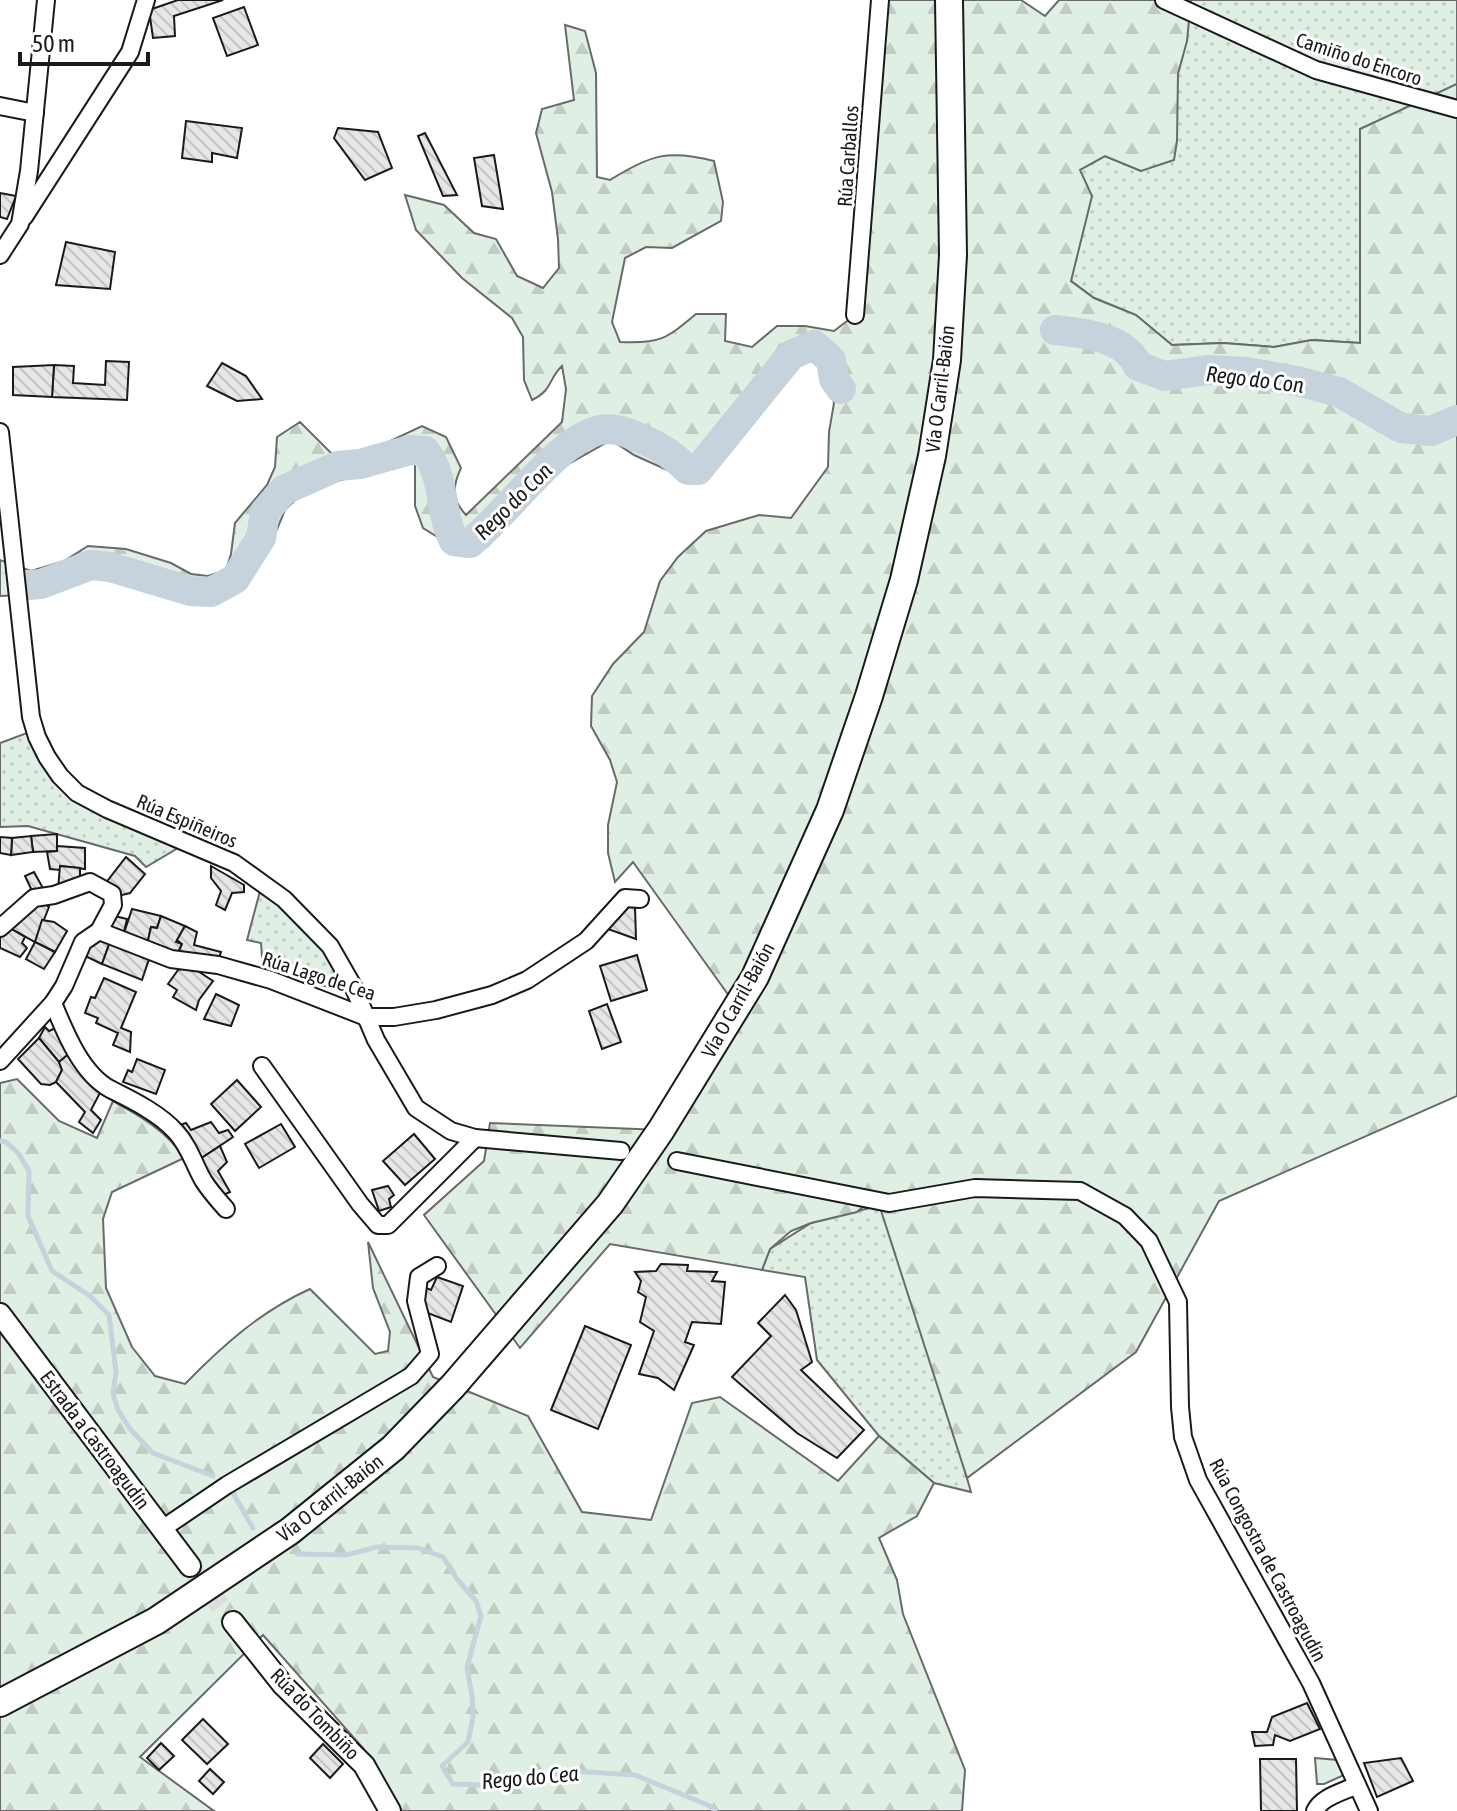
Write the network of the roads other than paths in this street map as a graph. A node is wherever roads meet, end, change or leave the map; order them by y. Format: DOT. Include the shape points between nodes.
graph roads {
  1 [pos="46,0"];
  2 [pos="146,0"];
  3 [pos="880,0"];
  4 [pos="949,0"];
  5 [pos="1164,0"];
  6 [pos="0,106"];
  7 [pos="1457,109"];
  8 [pos="35,113"];
  9 [pos="20,224"];
  10 [pos="0,255"];
  11 [pos="855,315"];
  12 [pos="0,432"];
  13 [pos="640,899"];
  14 [pos="0,928"];
  15 [pos="99,931"];
  16 [pos="53,1003"];
  17 [pos="366,1017"];
  18 [pos="0,1061"];
  19 [pos="262,1066"];
  20 [pos="475,1138"];
  21 [pos="621,1151"];
  22 [pos="677,1161"];
  23 [pos="226,1209"];
  24 [pos="437,1266"];
  25 [pos="0,1314"];
  26 [pos="162,1529"];
  27 [pos="190,1566"];
  28 [pos="233,1622"];
  29 [pos="0,1703"];
  30 [pos="1357,1785"];
  31 [pos="390,1811"];
  32 [pos="1315,1811"];
  33 [pos="1369,1811"];
  1 -- 8 [label="street"];
  2 -- 9 [label="street" via="130,52"];
  3 -- 11 [label="street, Rúa Carballos"];
  4 -- 29 [label="highway, Vía O Carril-Baión" via="953,255 947,360 932,456 904,580 830,810 755,977 610,1204 393,1448 290,1531 168,1613"];
  5 -- 7 [label="street, Camiño do Encoro" via="1316,70"];
  6 -- 8 [label="street"];
  8 -- 9 [label="street"];
  9 -- 10 [label="street"];
  12 -- 17 [label="street, Rúa Espiñeiros" via="31,717 47,757 77,793 234,863 284,899 330,946"];
  13 -- 17 [label="street, Rúa Lago de Cea" via="625,898 586,941 527,980 436,1010"];
  14 -- 15 [label="street" via="34,898 90,882 112,894 113,905"];
  15 -- 16 [label="street" via="83,942"];
  15 -- 17 [label="street, Rúa Lago de Cea" via="171,959 271,980"];
  16 -- 18 [label="street"];
  16 -- 23 [label="street" via="75,1051 97,1078 176,1131"];
  17 -- 20 [label="street, Rúa Espiñeiros" via="416,1108 451,1131"];
  19 -- 20 [label="street" via="378,1225 388,1225"];
  20 -- 21 [label="street, Rúa Espiñeiros"];
  22 -- 30 [label="street, Rúa Congostra de Castroagudín" via="889,1203 975,1188 1080,1191 1125,1216 1149,1241 1178,1302 1183,1437 1198,1480 1311,1683"];
  24 -- 26 [label="street" via="419,1277 416,1301 430,1354 411,1376"];
  25 -- 26 [label="street, Estrada a Castroagudín"];
  26 -- 27 [label="street, Estrada a Castroagudín"];
  28 -- 31 [label="street, Rúa do Tombiño" via="283,1685 364,1765"];
  30 -- 32 [label="street" via="1322,1801"];
  30 -- 33 [label="street, Rúa Congostra de Castroagudín"];
}
